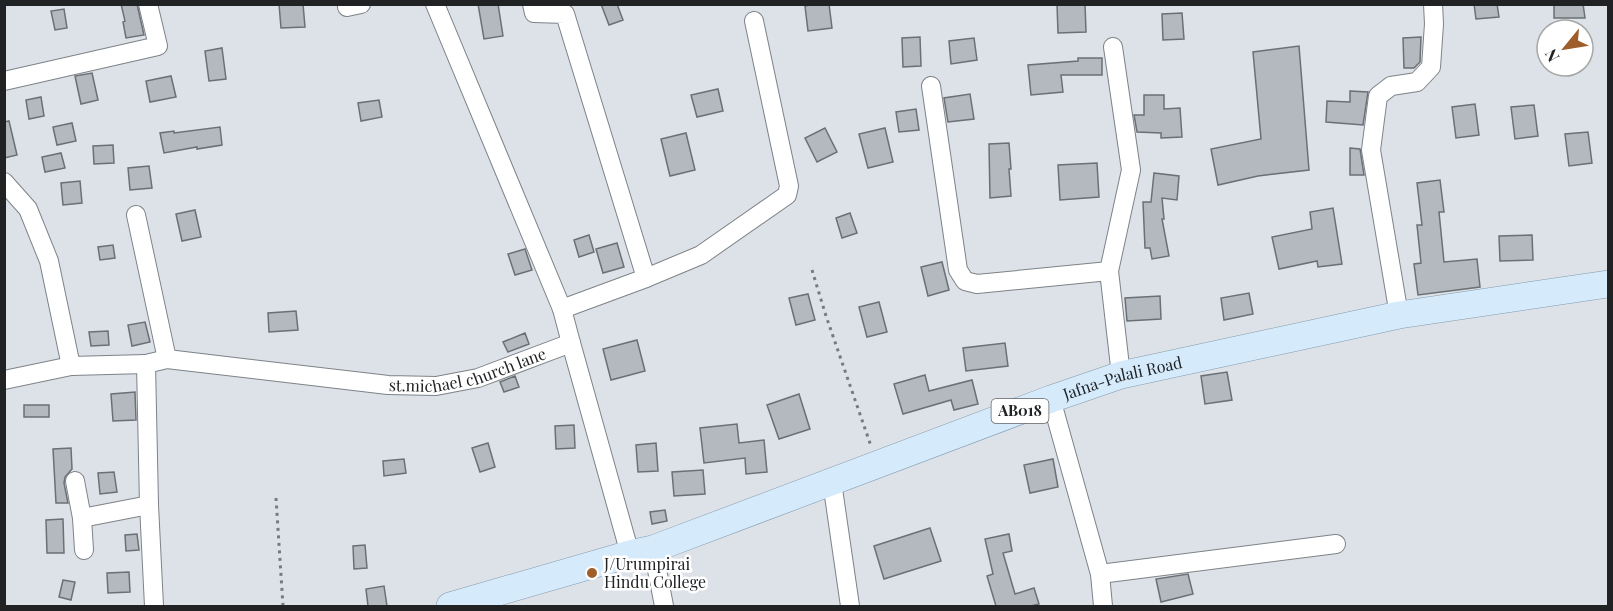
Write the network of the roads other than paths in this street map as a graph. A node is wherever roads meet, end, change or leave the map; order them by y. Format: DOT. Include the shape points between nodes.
graph roads {
  1 [pos="148,4"];
  2 [pos="435,4"];
  3 [pos="532,4"];
  4 [pos="1433,4"];
  5 [pos="754,21"];
  6 [pos="1113,47"];
  7 [pos="4,81"];
  8 [pos="931,86"];
  9 [pos="4,182"];
  10 [pos="136,215"];
  11 [pos="1109,270"];
  12 [pos="646,278"];
  13 [pos="1608,284"];
  14 [pos="562,309"];
  15 [pos="1399,315"];
  16 [pos="571,343"];
  17 [pos="167,359"];
  18 [pos="146,364"];
  19 [pos="71,366"];
  20 [pos="1121,375"];
  21 [pos="4,380"];
  22 [pos="1051,399"];
  23 [pos="75,481"];
  24 [pos="832,482"];
  25 [pos="149,505"];
  26 [pos="82,518"];
  27 [pos="1336,544"];
  28 [pos="84,550"];
  29 [pos="642,551"];
  30 [pos="1100,574"];
  31 [pos="154,606"];
  32 [pos="450,606"];
  33 [pos="664,606"];
  34 [pos="850,606"];
  35 [pos="1103,606"];
  1 -- 7 [label="street" via="158,46"];
  2 -- 14 [label="street"];
  3 -- 12 [label="street" via="534,13 565,14"];
  4 -- 15 [label="street" via="1431,67 1417,82 1391,86 1378,96 1371,150"];
  5 -- 12 [label="street" via="789,186 787,195 701,255"];
  6 -- 11 [label="street" via="1131,170"];
  8 -- 11 [label="street" via="958,270 965,280 977,284"];
  9 -- 19 [label="street" via="28,209 49,261"];
  10 -- 17 [label="street"];
  11 -- 20 [label="street"];
  12 -- 14 [label="street"];
  13 -- 15 [label="main road, Jafna-Palali Road / AB018"];
  14 -- 16 [label="street"];
  15 -- 20 [label="main road, Jafna-Palali Road / AB018"];
  16 -- 17 [label="street, st.michael church lane" via="478,378 436,386 388,385"];
  16 -- 29 [label="street"];
  17 -- 18 [label="street, st.michael church lane"];
  18 -- 19 [label="street, st.michael church lane"];
  18 -- 25 [label="street"];
  19 -- 21 [label="street, st.michael church lane"];
  20 -- 22 [label="main road, Jafna-Palali Road / AB018"];
  22 -- 24 [label="main road, Jafna-Palali Road / AB018"];
  22 -- 30 [label="street"];
  23 -- 26 [label="street"];
  24 -- 29 [label="main road, Jafna-Palali Road / AB018"];
  24 -- 34 [label="street"];
  25 -- 26 [label="street"];
  25 -- 31 [label="street"];
  26 -- 28 [label="street"];
  27 -- 30 [label="street"];
  29 -- 32 [label="main road, Jafna-Palali Road / AB018"];
  29 -- 33 [label="street"];
  30 -- 35 [label="street"];
}
